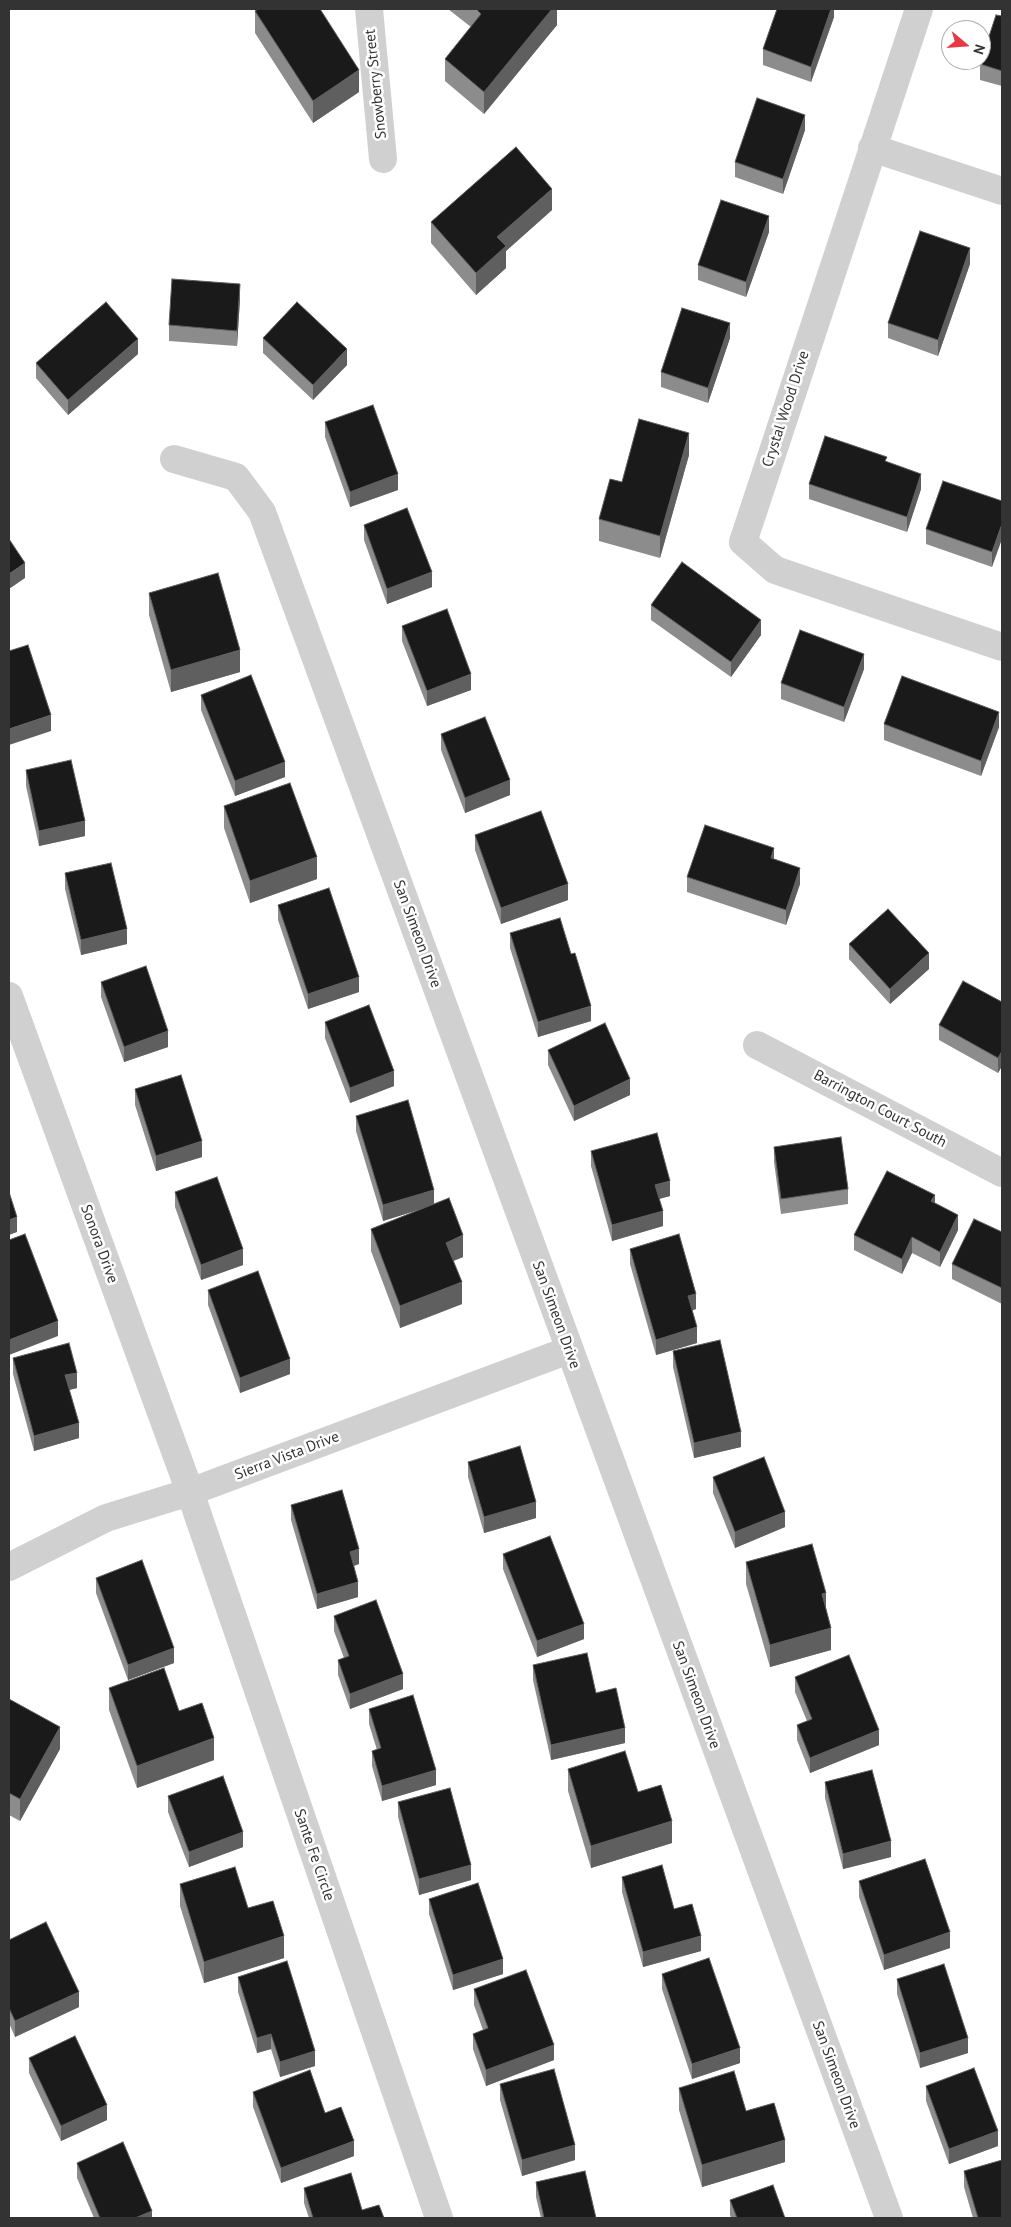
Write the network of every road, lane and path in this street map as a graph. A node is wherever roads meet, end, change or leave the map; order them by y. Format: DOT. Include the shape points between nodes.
graph roads {
  1 [pos="369,9"];
  2 [pos="918,9"];
  3 [pos="872,148"];
  4 [pos="383,159"];
  5 [pos="1002,191"];
  6 [pos="174,458"];
  7 [pos="1002,647"];
  8 [pos="9,996"];
  9 [pos="757,1045"];
  10 [pos="1002,1173"];
  11 [pos="569,1350"];
  12 [pos="190,1492"];
  13 [pos="9,1567"];
  14 [pos="439,2218"];
  15 [pos="889,2218"];
  1 -- 4 [label="street, Snowberry Street"];
  2 -- 3 [label="street, Crystal Wood Drive"];
  3 -- 5 [label="street"];
  3 -- 7 [label="street, Crystal Wood Drive" via="743,542 775,570"];
  6 -- 11 [label="street, San Simeon Drive" via="236,477 262,512"];
  8 -- 12 [label="street, Sonora Drive"];
  9 -- 10 [label="street, Barrington Court South"];
  11 -- 12 [label="street, Sierra Vista Drive"];
  11 -- 15 [label="street, San Simeon Drive"];
  12 -- 13 [label="street, Sierra Vista Drive" via="106,1518"];
  12 -- 14 [label="street, Sante Fe Circle"];
}
